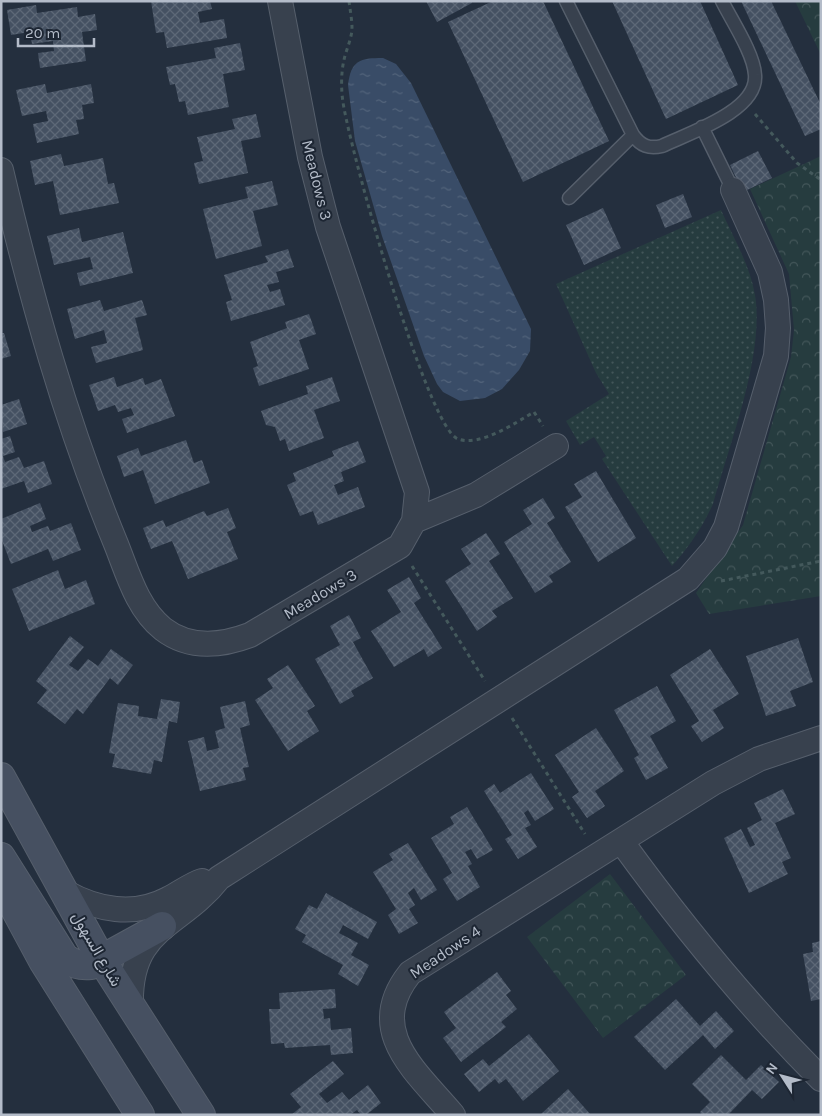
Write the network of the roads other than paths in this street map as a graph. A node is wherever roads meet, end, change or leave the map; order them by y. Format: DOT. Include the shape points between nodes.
graph roads {
  1 [pos="280,1"];
  2 [pos="566,1"];
  3 [pos="722,1"];
  4 [pos="702,126"];
  5 [pos="632,135"];
  6 [pos="1,170"];
  7 [pos="733,190"];
  8 [pos="569,198"];
  9 [pos="556,446"];
  10 [pos="414,521"];
  11 [pos="821,738"];
  12 [pos="1,777"];
  13 [pos="621,841"];
  14 [pos="1,857"];
  15 [pos="219,878"];
  16 [pos="1,883"];
  17 [pos="65,892"];
  18 [pos="162,926"];
  19 [pos="101,959"];
  20 [pos="131,1008"];
  21 [pos="821,1079"];
  22 [pos="140,1115"];
  23 [pos="201,1115"];
  24 [pos="453,1115"];
  1 -- 10 [label="street, Meadows 3" via="310,157 328,227 417,492"];
  2 -- 5 [label="lane"];
  3 -- 4 [label="lane" via="756,76 753,90 745,102"];
  4 -- 5 [label="lane" via="654,148"];
  4 -- 7 [label="lane"];
  5 -- 8 [label="lane"];
  6 -- 10 [label="street, Meadows 3" via="38,315 83,457 137,596 148,615 164,630 184,640 206,644 228,643 250,635 400,546"];
  7 -- 15 [label="street" via="770,272 778,328 776,356 726,527 715,548 688,579"];
  9 -- 10 [label="street" via="476,495"];
  11 -- 13 [label="street, Meadows 4" via="759,759 713,783"];
  12 -- 17 [label="main road, شارع السهول"];
  13 -- 21 [label="street" via="677,918 734,987"];
  13 -- 24 [label="street, Meadows 4" via="425,963 410,973 400,986 392,1011 393,1037 401,1053"];
  14 -- 19 [label="main road" via="64,957 81,966"];
  15 -- 17 [label="street" via="192,885 168,900 126,910 83,902"];
  15 -- 18 [label="street"];
  16 -- 22 [label="main road" via="43,960"];
  17 -- 19 [label="main road, شارع السهول"];
  18 -- 19 [label="main road"];
  18 -- 20 [label="street" via="140,954 130,990"];
  19 -- 20 [label="main road, شارع السهول"];
  20 -- 23 [label="main road, شارع السهول"];
}
